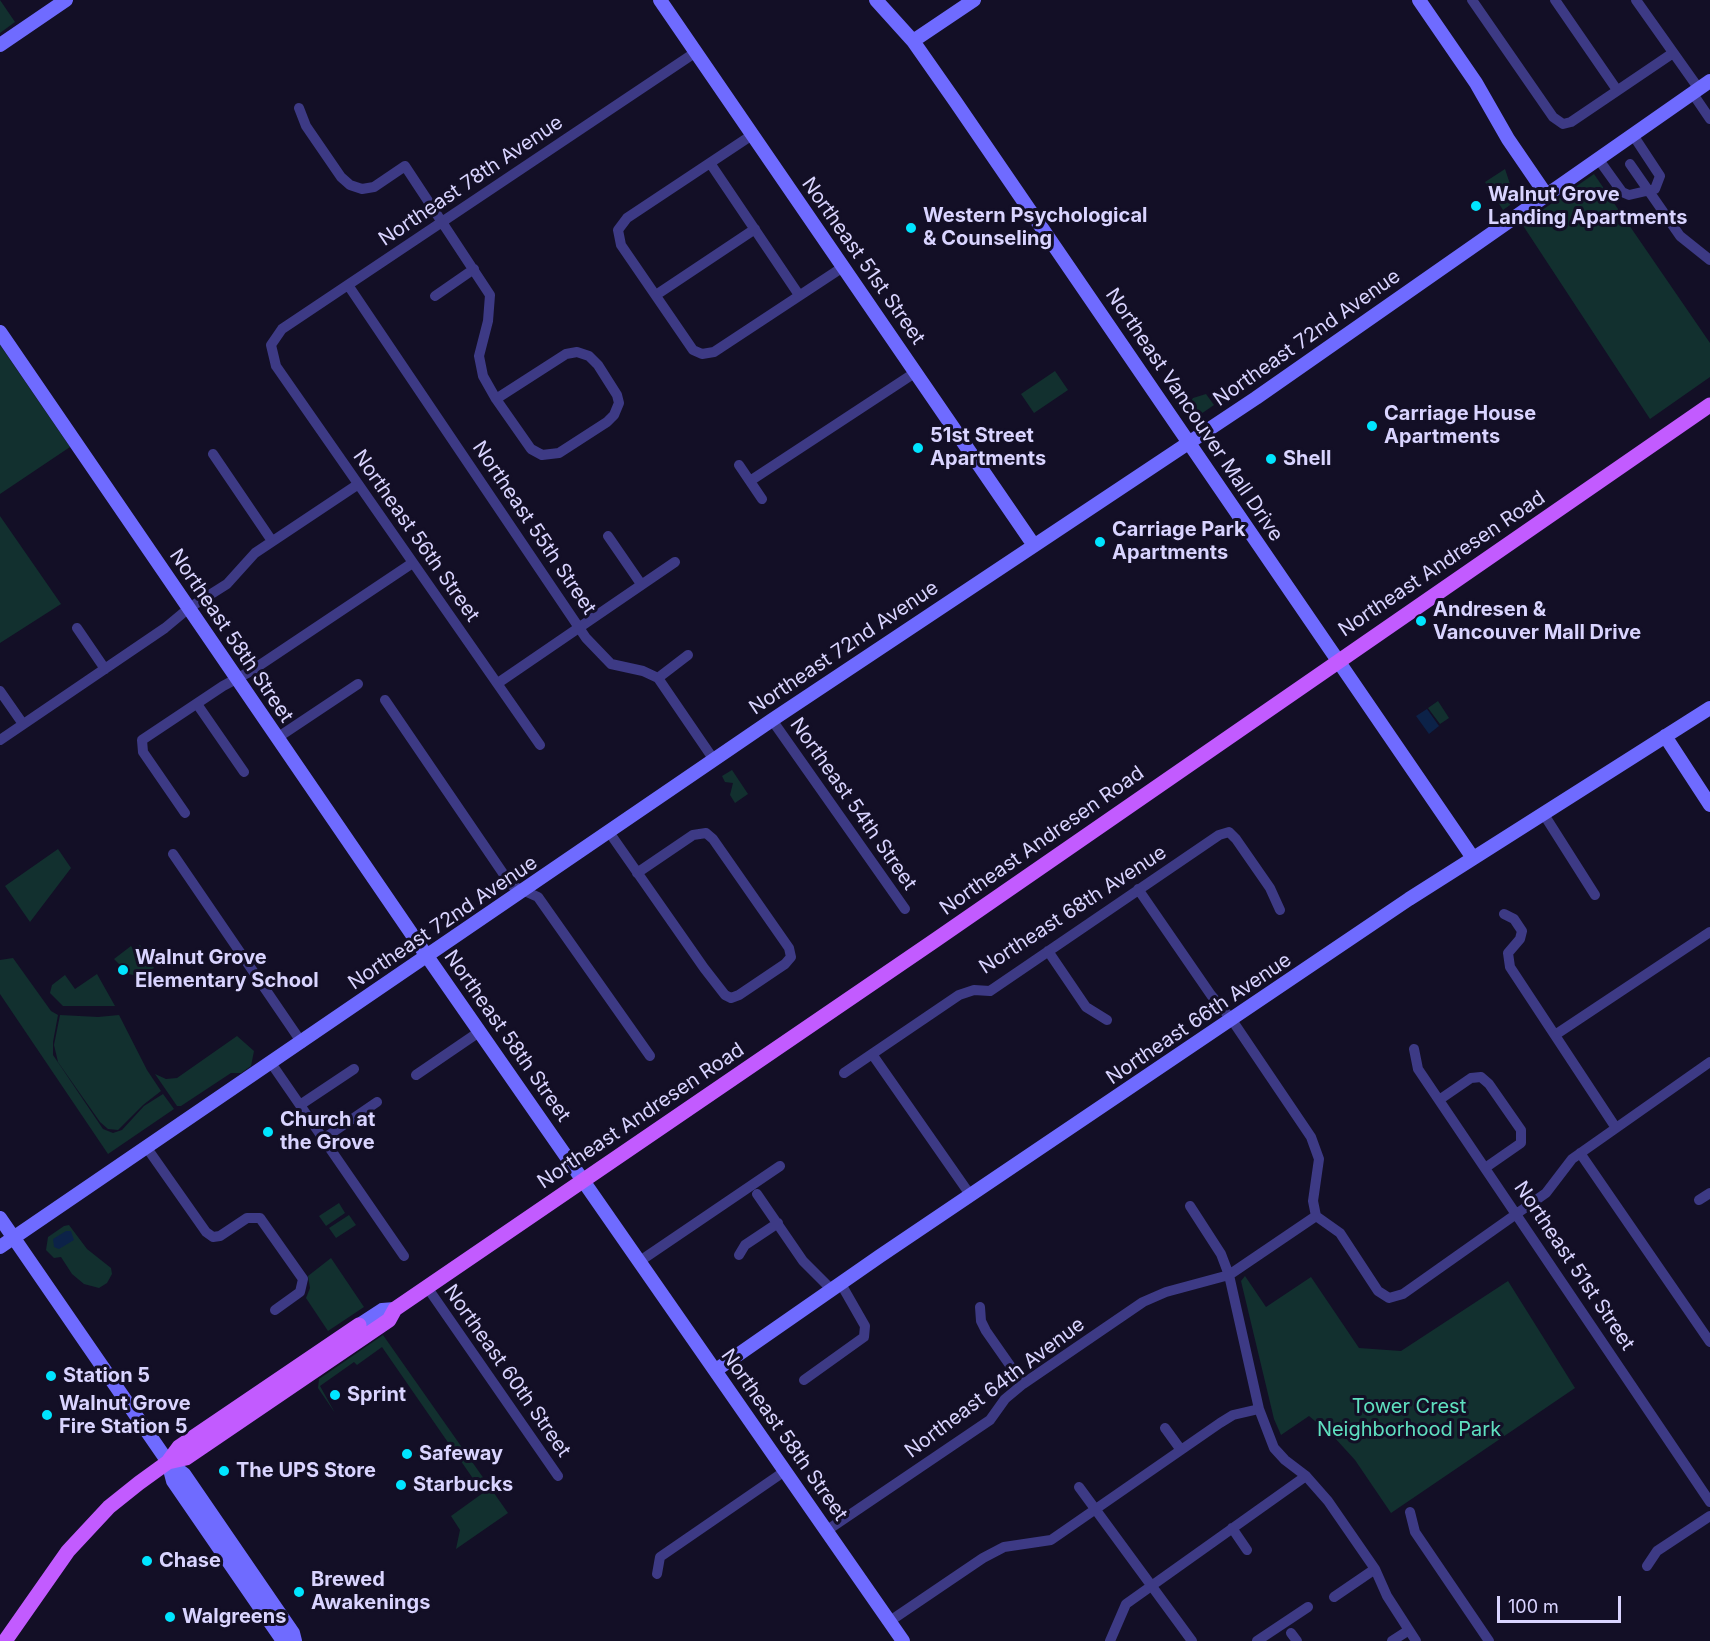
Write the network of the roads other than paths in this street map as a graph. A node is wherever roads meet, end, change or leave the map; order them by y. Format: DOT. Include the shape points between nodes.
graph roads {
  1 [pos="66,0"];
  2 [pos="660,0"];
  3 [pos="876,0"];
  4 [pos="974,0"];
  5 [pos="1419,0"];
  6 [pos="1472,0"];
  7 [pos="1555,0"];
  8 [pos="1636,0"];
  9 [pos="913,41"];
  10 [pos="0,45"];
  11 [pos="696,52"];
  12 [pos="1673,53"];
  13 [pos="1700,88"];
  14 [pos="1617,90"];
  15 [pos="299,108"];
  16 [pos="1710,119"];
  17 [pos="752,135"];
  18 [pos="1633,135"];
  19 [pos="1599,160"];
  20 [pos="710,163"];
  21 [pos="1630,164"];
  22 [pos="1649,192"];
  23 [pos="1547,196"];
  24 [pos="441,223"];
  25 [pos="755,229"];
  26 [pos="1710,260"];
  27 [pos="843,267"];
  28 [pos="474,269"];
  29 [pos="348,285"];
  30 [pos="656,295"];
  31 [pos="799,295"];
  32 [pos="435,296"];
  33 [pos="0,332"];
  34 [pos="271,345"];
  35 [pos="916,372"];
  36 [pos="496,399"];
  37 [pos="1710,405"];
  38 [pos="1189,442"];
  39 [pos="213,454"];
  40 [pos="739,465"];
  41 [pos="750,481"];
  42 [pos="357,485"];
  43 [pos="762,499"];
  44 [pos="608,536"];
  45 [pos="272,541"];
  46 [pos="1033,544"];
  47 [pos="675,562"];
  48 [pos="411,564"];
  49 [pos="641,584"];
  50 [pos="189,608"];
  51 [pos="579,627"];
  52 [pos="77,628"];
  53 [pos="687,655"];
  54 [pos="1338,660"];
  55 [pos="105,669"];
  56 [pos="658,678"];
  57 [pos="237,679"];
  58 [pos="498,683"];
  59 [pos="358,684"];
  60 [pos="0,691"];
  61 [pos="385,700"];
  62 [pos="197,704"];
  63 [pos="1710,708"];
  64 [pos="772,720"];
  65 [pos="23,724"];
  66 [pos="1665,736"];
  67 [pos="277,738"];
  68 [pos="0,740"];
  69 [pos="540,745"];
  70 [pos="714,760"];
  71 [pos="244,772"];
  72 [pos="1710,805"];
  73 [pos="185,813"];
  74 [pos="1543,813"];
  75 [pos="609,832"];
  76 [pos="174,854"];
  77 [pos="1473,858"];
  78 [pos="637,873"];
  79 [pos="1138,889"];
  80 [pos="525,891"];
  81 [pos="1595,895"];
  82 [pos="905,909"];
  83 [pos="1280,910"];
  84 [pos="1504,914"];
  85 [pos="1710,932"];
  86 [pos="1048,951"];
  87 [pos="428,957"];
  88 [pos="1107,1020"];
  89 [pos="1232,1020"];
  90 [pos="479,1032"];
  91 [pos="1555,1035"];
  92 [pos="302,1043"];
  93 [pos="1414,1049"];
  94 [pos="872,1054"];
  95 [pos="650,1056"];
  96 [pos="1710,1062"];
  97 [pos="271,1063"];
  98 [pos="354,1069"];
  99 [pos="844,1073"];
  100 [pos="416,1074"];
  101 [pos="1439,1100"];
  102 [pos="377,1102"];
  103 [pos="300,1105"];
  104 [pos="1616,1128"];
  105 [pos="323,1139"];
  106 [pos="147,1148"];
  107 [pos="1580,1153"];
  108 [pos="780,1166"];
  109 [pos="1485,1168"];
  110 [pos="585,1181"];
  111 [pos="1710,1193"];
  112 [pos="757,1194"];
  113 [pos="971,1196"];
  114 [pos="1700,1200"];
  115 [pos="1190,1206"];
  116 [pos="1516,1214"];
  117 [pos="1316,1216"];
  118 [pos="0,1218"];
  119 [pos="778,1223"];
  120 [pos="14,1238"];
  121 [pos="0,1247"];
  122 [pos="739,1255"];
  123 [pos="404,1256"];
  124 [pos="640,1261"];
  125 [pos="1229,1275"];
  126 [pos="427,1287"];
  127 [pos="836,1287"];
  128 [pos="980,1307"];
  129 [pos="395,1308"];
  130 [pos="275,1310"];
  131 [pos="359,1325"];
  132 [pos="1710,1342"];
  133 [pos="716,1370"];
  134 [pos="804,1380"];
  135 [pos="1023,1384"];
  136 [pos="1259,1409"];
  137 [pos="1166,1428"];
  138 [pos="1181,1450"];
  139 [pos="168,1462"];
  140 [pos="785,1471"];
  141 [pos="558,1476"];
  142 [pos="1306,1476"];
  143 [pos="1079,1487"];
  144 [pos="1710,1502"];
  145 [pos="1096,1509"];
  146 [pos="1410,1512"];
  147 [pos="1710,1516"];
  148 [pos="1232,1528"];
  149 [pos="826,1531"];
  150 [pos="1247,1550"];
  151 [pos="1647,1566"];
  152 [pos="1375,1569"];
  153 [pos="657,1574"];
  154 [pos="1150,1585"];
  155 [pos="1334,1597"];
  156 [pos="1308,1607"];
  157 [pos="890,1621"];
  158 [pos="1409,1630"];
  159 [pos="5,1641"];
  160 [pos="284,1641"];
  161 [pos="295,1641"];
  162 [pos="903,1641"];
  163 [pos="1110,1641"];
  164 [pos="1192,1641"];
  165 [pos="1257,1641"];
  166 [pos="1392,1641"];
  167 [pos="1416,1641"];
  168 [pos="1489,1641"];
  1 -- 10 [label="street"];
  2 -- 11 [label="street, Northeast 51st Street"];
  3 -- 9 [label="street, Northeast Vancouver Mall Drive"];
  4 -- 9 [label="street"];
  5 -- 23 [label="street"];
  6 -- 14 [label="street" via="1553,117 1563,124"];
  7 -- 14 [label="street"];
  8 -- 12 [label="street"];
  9 -- 38 [label="street, Northeast Vancouver Mall Drive"];
  11 -- 17 [label="street, Northeast 51st Street"];
  11 -- 24 [label="street, Northeast 78th Avenue"];
  12 -- 13 [label="street"];
  12 -- 14 [label="street"];
  13 -- 16 [label="street"];
  13 -- 18 [label="street, Northeast 72nd Avenue"];
  15 -- 24 [label="street" via="306,126 350,185 374,187 405,166"];
  17 -- 20 [label="street"];
  17 -- 27 [label="street, Northeast 51st Street"];
  18 -- 19 [label="street, Northeast 72nd Avenue"];
  18 -- 22 [label="street" via="1660,176 1659,183"];
  19 -- 22 [label="street" via="1622,192"];
  19 -- 23 [label="street, Northeast 72nd Avenue"];
  20 -- 25 [label="street"];
  20 -- 30 [label="street" via="627,218 618,230 621,245"];
  21 -- 22 [label="street"];
  22 -- 26 [label="street" via="1680,236"];
  23 -- 38 [label="street, Northeast 72nd Avenue"];
  24 -- 28 [label="street"];
  24 -- 29 [label="street, Northeast 78th Avenue"];
  25 -- 30 [label="street"];
  25 -- 31 [label="street"];
  27 -- 31 [label="street"];
  27 -- 35 [label="street, Northeast 51st Street"];
  28 -- 32 [label="street"];
  28 -- 36 [label="street" via="490,295 479,356 483,376"];
  29 -- 34 [label="street, Northeast 78th Avenue" via="282,329"];
  29 -- 51 [label="street, Northeast 55th Street"];
  30 -- 31 [label="street" via="693,350 702,354 714,352"];
  33 -- 50 [label="street, Northeast 58th Street"];
  34 -- 42 [label="street, Northeast 56th Street" via="276,366"];
  35 -- 41 [label="street"];
  35 -- 46 [label="street, Northeast 51st Street"];
  36 -- 36 [label="street" via="531,449 542,455 560,453 607,422 616,410 617,395 589,356 577,352 566,354"];
  37 -- 54 [label="main road, Northeast Andresen Road"];
  38 -- 46 [label="street, Northeast 72nd Avenue"];
  38 -- 54 [label="street, Northeast Vancouver Mall Drive"];
  39 -- 45 [label="street"];
  40 -- 41 [label="street"];
  41 -- 43 [label="street"];
  42 -- 45 [label="street"];
  42 -- 48 [label="street, Northeast 56th Street"];
  44 -- 49 [label="street"];
  45 -- 50 [label="street" via="255,553 227,584"];
  46 -- 64 [label="street, Northeast 72nd Avenue"];
  47 -- 49 [label="street"];
  48 -- 57 [label="street"];
  48 -- 58 [label="street, Northeast 56th Street"];
  49 -- 51 [label="street"];
  50 -- 55 [label="street"];
  50 -- 57 [label="street, Northeast 58th Street"];
  51 -- 56 [label="street, Northeast 55th Street" via="611,664"];
  51 -- 58 [label="street"];
  52 -- 55 [label="street"];
  53 -- 56 [label="street"];
  54 -- 77 [label="street, Northeast Vancouver Mall Drive"];
  54 -- 110 [label="main road, Northeast Andresen Road"];
  55 -- 65 [label="street"];
  56 -- 70 [label="street"];
  57 -- 62 [label="street"];
  57 -- 67 [label="street, Northeast 58th Street"];
  58 -- 69 [label="street, Northeast 56th Street"];
  59 -- 67 [label="street"];
  60 -- 65 [label="street"];
  61 -- 80 [label="street" via="511,885"];
  62 -- 71 [label="street"];
  62 -- 73 [label="street" via="140,742"];
  63 -- 66 [label="street, Northeast 66th Avenue"];
  64 -- 70 [label="street, Northeast 72nd Avenue"];
  64 -- 82 [label="street, Northeast 54th Street"];
  65 -- 68 [label="street"];
  66 -- 72 [label="street"];
  66 -- 74 [label="street, Northeast 66th Avenue"];
  67 -- 87 [label="street, Northeast 58th Street"];
  70 -- 75 [label="street, Northeast 72nd Avenue"];
  74 -- 77 [label="street, Northeast 66th Avenue"];
  74 -- 81 [label="street"];
  75 -- 78 [label="street"];
  75 -- 80 [label="street, Northeast 72nd Avenue"];
  76 -- 92 [label="street"];
  77 -- 89 [label="street, Northeast 66th Avenue"];
  78 -- 78 [label="street" via="725,995 731,998 748,989 791,957 789,948 713,839 703,832"];
  79 -- 83 [label="street, Northeast 68th Avenue" via="1229,832 1270,888"];
  79 -- 86 [label="street, Northeast 68th Avenue"];
  79 -- 89 [label="street" via="1210,995"];
  80 -- 87 [label="street, Northeast 72nd Avenue"];
  80 -- 95 [label="street" via="538,897"];
  84 -- 91 [label="street" via="1514,919 1522,931 1521,939 1508,953 1508,961"];
  85 -- 91 [label="street"];
  86 -- 88 [label="street" via="1086,1007"];
  86 -- 94 [label="street, Northeast 68th Avenue" via="990,991 974,990 959,995"];
  87 -- 90 [label="street, Northeast 58th Street"];
  87 -- 92 [label="street, Northeast 72nd Avenue"];
  89 -- 113 [label="street, Northeast 66th Avenue"];
  89 -- 117 [label="street" via="1311,1137 1319,1159 1312,1201"];
  90 -- 100 [label="street"];
  90 -- 110 [label="street, Northeast 58th Street"];
  91 -- 104 [label="street"];
  92 -- 97 [label="street, Northeast 72nd Avenue"];
  93 -- 101 [label="street, Northeast 51st Street" via="1415,1064"];
  94 -- 99 [label="street, Northeast 68th Avenue"];
  94 -- 113 [label="street"];
  96 -- 104 [label="street"];
  97 -- 103 [label="street"];
  97 -- 106 [label="street, Northeast 72nd Avenue"];
  98 -- 103 [label="street"];
  101 -- 109 [label="street, Northeast 51st Street"];
  101 -- 109 [label="street" via="1471,1078 1481,1077 1521,1130 1521,1143"];
  102 -- 105 [label="street"];
  103 -- 105 [label="street"];
  104 -- 107 [label="street"];
  105 -- 123 [label="street"];
  106 -- 120 [label="street, Northeast 72nd Avenue"];
  106 -- 130 [label="street" via="213,1237 255,1216 260,1218 303,1279 300,1292"];
  107 -- 116 [label="street" via="1566,1165 1552,1188"];
  107 -- 132 [label="street"];
  108 -- 124 [label="street"];
  109 -- 116 [label="street, Northeast 51st Street"];
  110 -- 124 [label="street, Northeast 58th Street"];
  110 -- 126 [label="main road, Northeast Andresen Road"];
  111 -- 114 [label="street"];
  112 -- 119 [label="street"];
  113 -- 127 [label="street, Northeast 66th Avenue"];
  115 -- 125 [label="street" via="1221,1254"];
  116 -- 117 [label="street" via="1403,1294 1389,1298 1377,1291 1340,1233"];
  116 -- 144 [label="street, Northeast 51st Street"];
  117 -- 125 [label="street, Northeast 64th Avenue"];
  118 -- 120 [label="street"];
  119 -- 122 [label="street" via="744,1245"];
  119 -- 127 [label="street" via="803,1261"];
  120 -- 121 [label="street, Northeast 72nd Avenue"];
  120 -- 139 [label="street"];
  124 -- 133 [label="street, Northeast 58th Street"];
  125 -- 135 [label="street, Northeast 64th Avenue" via="1143,1302"];
  125 -- 136 [label="street"];
  126 -- 129 [label="main road, Northeast Andresen Road"];
  126 -- 141 [label="street, Northeast 60th Street"];
  127 -- 133 [label="street, Northeast 66th Avenue"];
  127 -- 134 [label="street" via="865,1328 864,1337"];
  128 -- 135 [label="street" via="986,1331"];
  129 -- 131 [label="street, Northeast Andresen Road" via="382,1310"];
  129 -- 139 [label="main road, Northeast Andresen Road" via="389,1320 215,1439 186,1458"];
  131 -- 139 [label="main road, Northeast Andresen Road" via="179,1448"];
  133 -- 140 [label="street, Northeast 58th Street"];
  135 -- 149 [label="street, Northeast 64th Avenue" via="1005,1399 990,1420"];
  136 -- 138 [label="street" via="1233,1415"];
  136 -- 142 [label="street" via="1274,1448"];
  137 -- 138 [label="street"];
  138 -- 145 [label="street"];
  139 -- 159 [label="main road, Northeast Andresen Road" via="121,1497 76,1541"];
  139 -- 160 [label="street" via="173,1481"];
  139 -- 161 [label="street" via="184,1474"];
  140 -- 149 [label="street, Northeast 58th Street"];
  140 -- 153 [label="street" via="660,1557"];
  142 -- 148 [label="street"];
  142 -- 152 [label="street"];
  143 -- 145 [label="street"];
  145 -- 154 [label="street"];
  145 -- 157 [label="street" via="1052,1540 1004,1547 983,1558"];
  146 -- 168 [label="street" via="1415,1532"];
  147 -- 151 [label="street" via="1657,1551"];
  148 -- 150 [label="street"];
  148 -- 154 [label="street"];
  149 -- 157 [label="street, Northeast 58th Street"];
  152 -- 155 [label="street"];
  152 -- 158 [label="street"];
  154 -- 163 [label="street" via="1126,1604"];
  154 -- 164 [label="street"];
  156 -- 165 [label="street"];
  157 -- 162 [label="street, Northeast 58th Street"];
  158 -- 166 [label="street"];
  158 -- 167 [label="street"];
}
